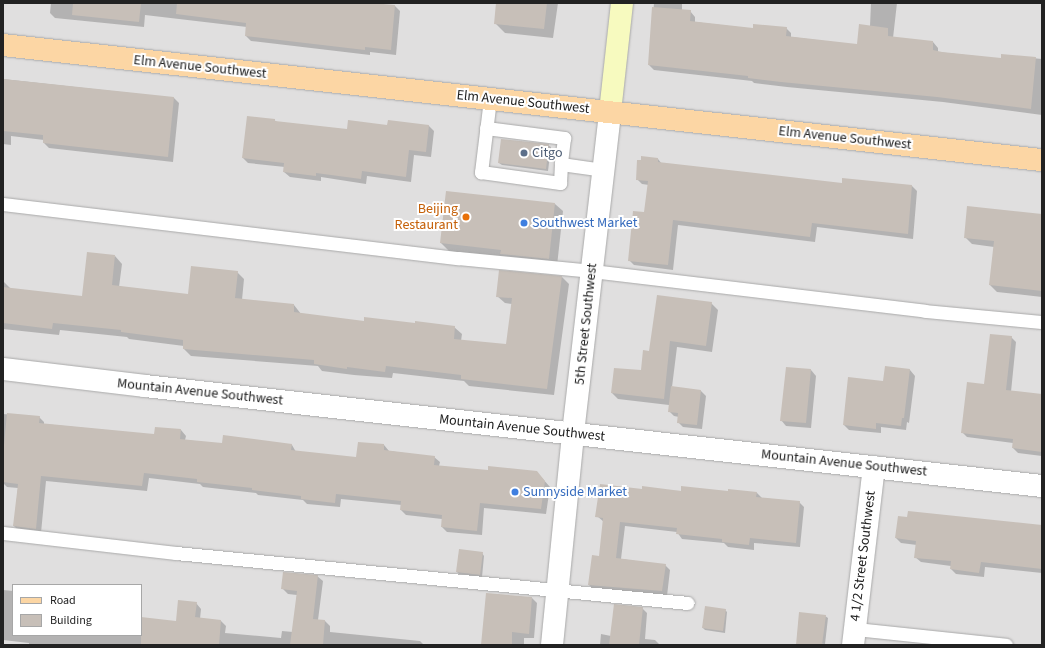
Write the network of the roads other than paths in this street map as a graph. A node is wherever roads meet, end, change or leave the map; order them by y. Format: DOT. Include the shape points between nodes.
graph roads {
  1 [pos="622,3"];
  2 [pos="3,45"];
  3 [pos="490,99"];
  4 [pos="610,112"];
  5 [pos="486,128"];
  6 [pos="1042,160"];
  7 [pos="561,164"];
  8 [pos="603,170"];
  9 [pos="3,204"];
  10 [pos="592,271"];
  11 [pos="1042,322"];
  12 [pos="3,369"];
  13 [pos="573,433"];
  14 [pos="874,467"];
  15 [pos="1042,486"];
  16 [pos="3,533"];
  17 [pos="557,591"];
  18 [pos="688,603"];
  19 [pos="854,637"];
  20 [pos="552,645"];
  21 [pos="1006,645"];
  1 -- 4 [label="street, 5th Street Southwest"];
  2 -- 3 [label="main road, Elm Avenue Southwest"];
  3 -- 4 [label="main road, Elm Avenue Southwest"];
  3 -- 5 [label="lane"];
  4 -- 6 [label="main road, Elm Avenue Southwest"];
  4 -- 8 [label="street, 5th Street Southwest"];
  5 -- 7 [label="lane" via="564,138"];
  5 -- 7 [label="lane" via="481,172 560,183"];
  7 -- 8 [label="lane"];
  8 -- 10 [label="street, 5th Street Southwest"];
  9 -- 10 [label="lane" via="458,258"];
  10 -- 11 [label="lane" via="925,311"];
  10 -- 13 [label="street, 5th Street Southwest"];
  12 -- 13 [label="street, Mountain Avenue Southwest"];
  13 -- 14 [label="street, Mountain Avenue Southwest"];
  13 -- 17 [label="street, 5th Street Southwest"];
  14 -- 15 [label="street, Mountain Avenue Southwest"];
  14 -- 19 [label="street, 4 1/2 Street Southwest"];
  16 -- 17 [label="lane"];
  17 -- 18 [label="lane"];
  17 -- 20 [label="street, 5th Street Southwest"];
  19 -- 21 [label="lane"];
}
